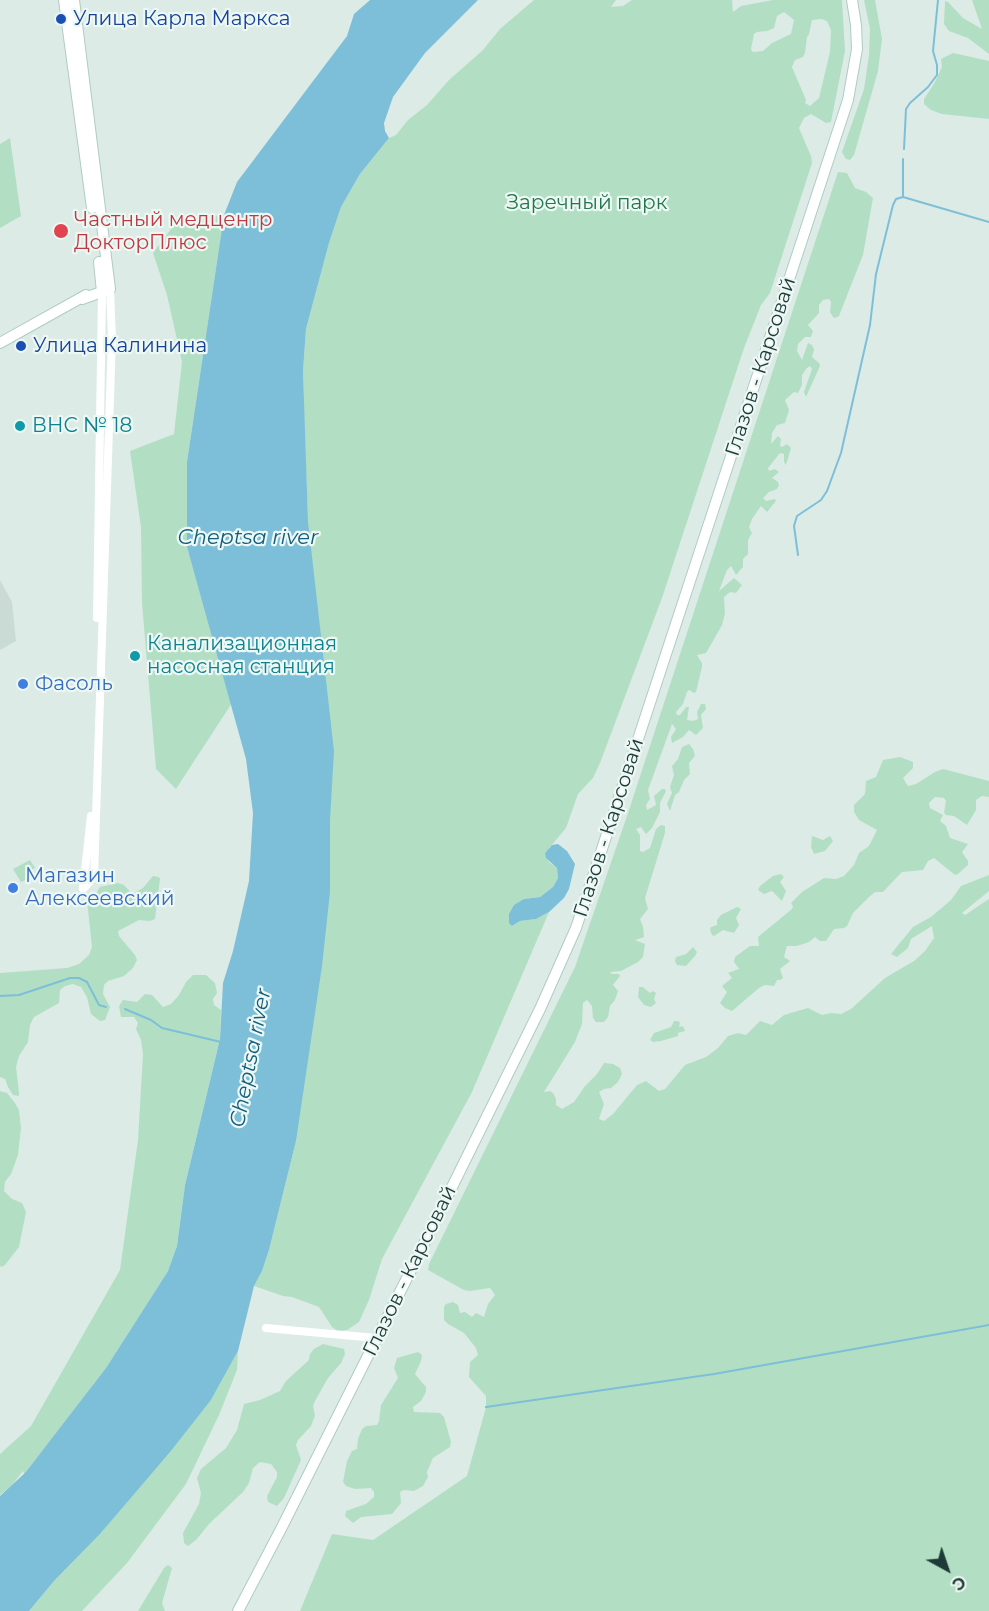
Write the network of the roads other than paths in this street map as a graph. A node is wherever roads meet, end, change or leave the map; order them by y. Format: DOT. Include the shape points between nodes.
graph roads {
  1 [pos="64,0"];
  2 [pos="74,0"];
  3 [pos="852,0"];
  4 [pos="100,269"];
  5 [pos="106,290"];
  6 [pos="82,299"];
  7 [pos="103,314"];
  8 [pos="0,343"];
  9 [pos="266,1328"];
  10 [pos="376,1338"];
  11 [pos="239,1610"];
  1 -- 4 [label="main road"];
  2 -- 5 [label="main road"];
  3 -- 10 [label="main road, Глазов - Карсовай" via="856,49 848,100 576,928"];
  4 -- 5 [label="main road"];
  4 -- 6 [label="main road" via="91,291"];
  5 -- 6 [label="main road"];
  5 -- 7 [label="street"];
  5 -- 7 [label="street" via="112,338 94,877 83,889 92,810"];
  6 -- 7 [label="street" via="97,304"];
  6 -- 8 [label="main road"];
  9 -- 10 [label="street"];
  10 -- 11 [label="main road, Глазов - Карсовай"];
}
